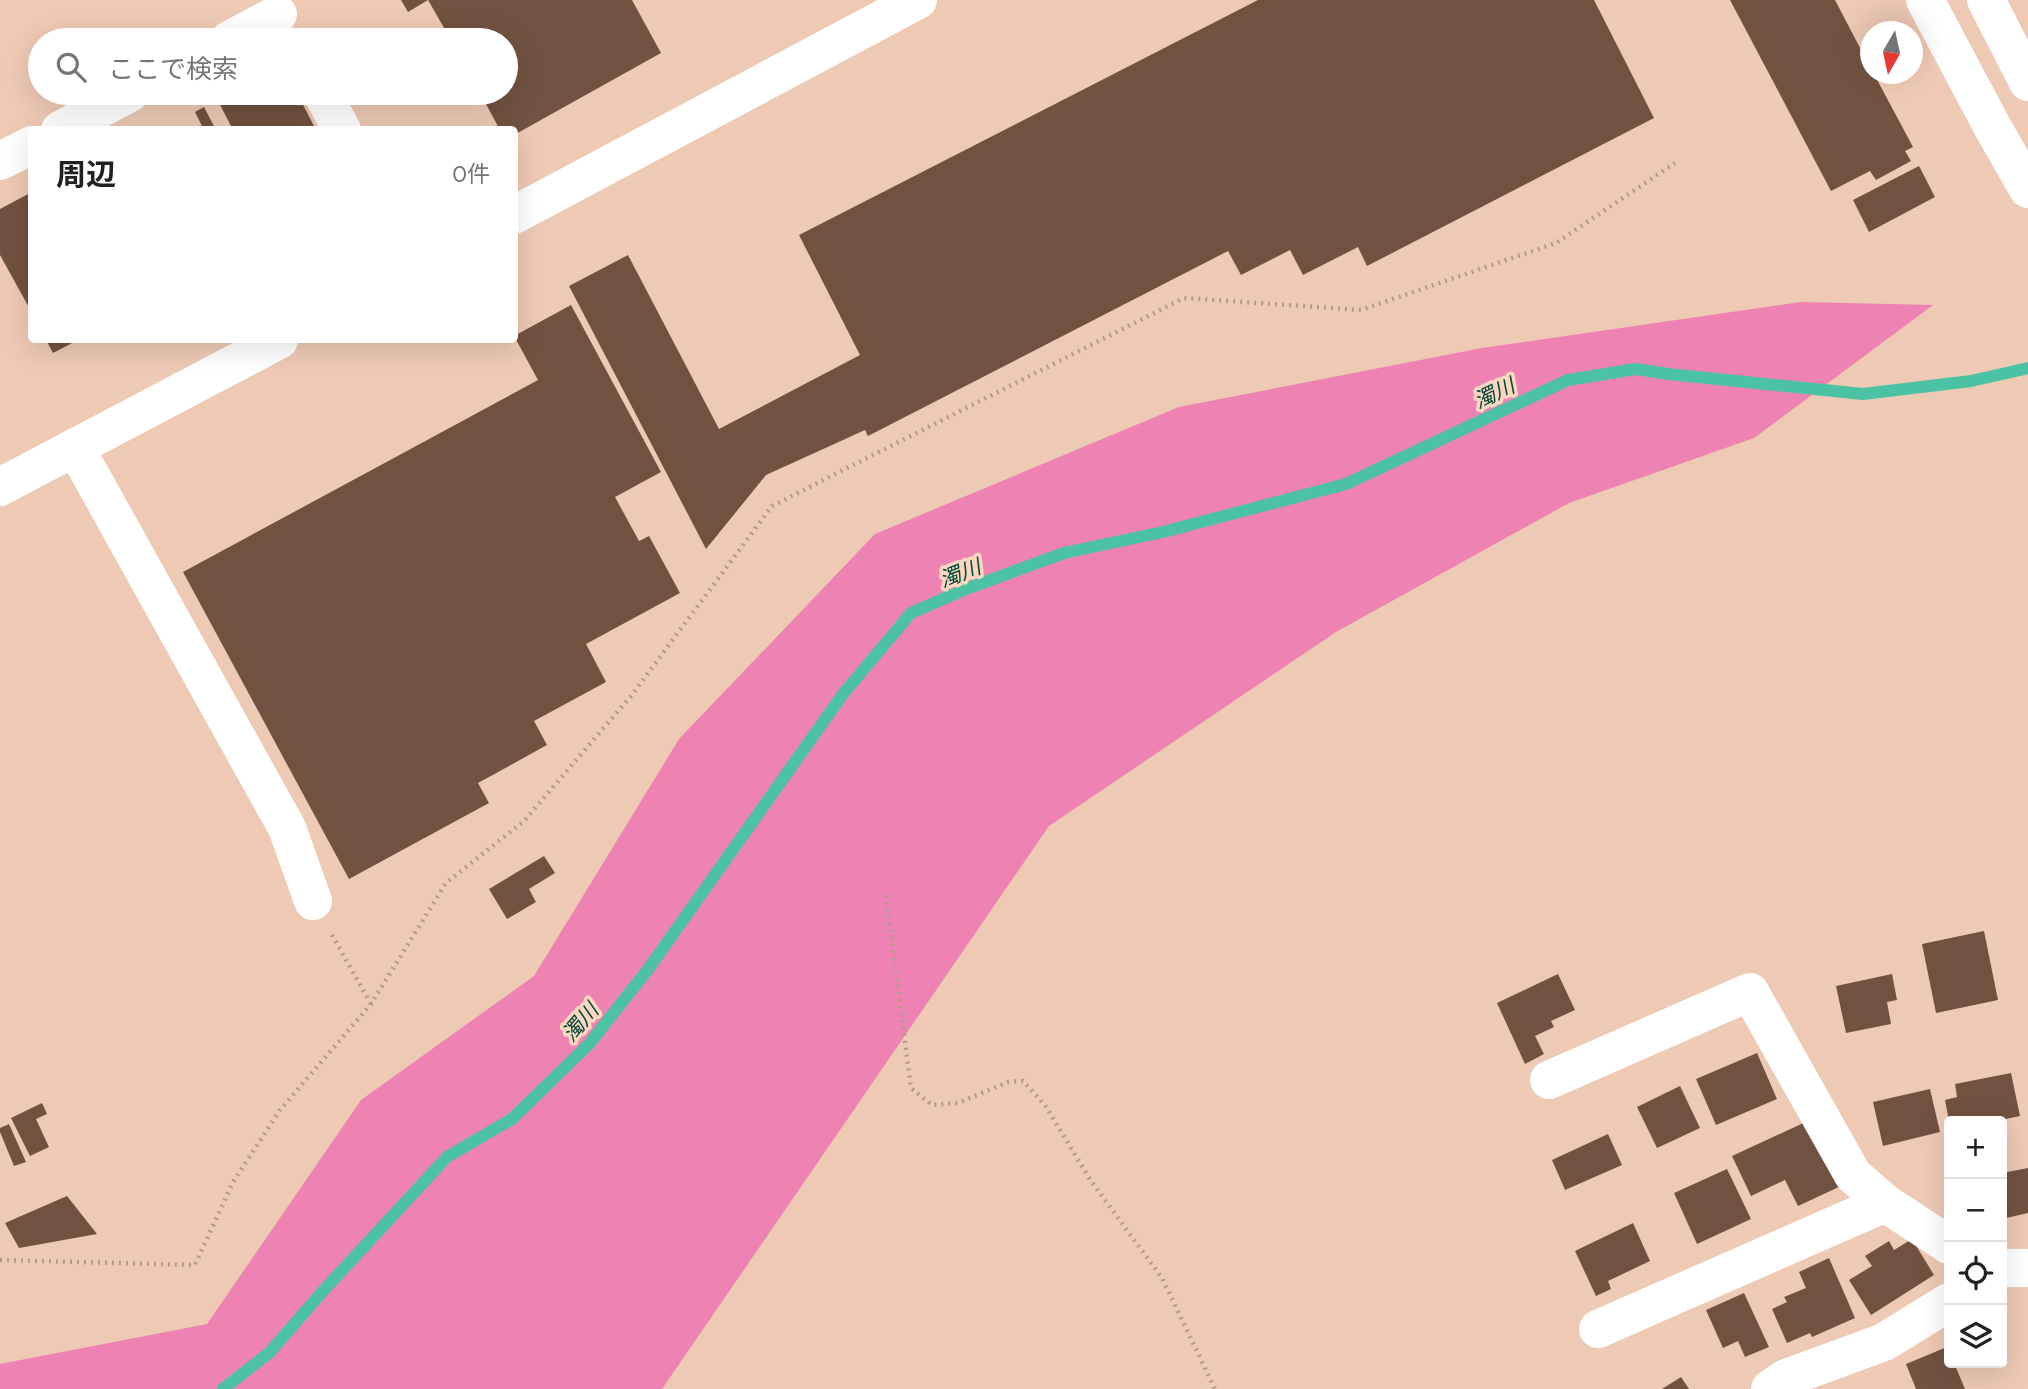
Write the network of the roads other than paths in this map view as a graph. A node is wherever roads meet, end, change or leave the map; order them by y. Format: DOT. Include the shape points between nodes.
graph roads {
  1 [pos="918,0"];
  2 [pos="1925,0"];
  3 [pos="1986,0"];
  4 [pos="281,18"];
  5 [pos="257,28"];
  6 [pos="2028,82"];
  7 [pos="107,105"];
  8 [pos="328,105"];
  9 [pos="68,126"];
  10 [pos="340,126"];
  11 [pos="28,147"];
  12 [pos="0,161"];
  13 [pos="2028,189"];
  14 [pos="518,213"];
  15 [pos="273,343"];
  16 [pos="75,447"];
  17 [pos="0,487"];
  18 [pos="313,901"];
  19 [pos="1549,1080"];
  20 [pos="1885,1203"];
  21 [pos="1944,1242"];
  22 [pos="2007,1268"];
  23 [pos="2028,1268"];
  24 [pos="1944,1305"];
  25 [pos="1598,1329"];
  26 [pos="1770,1389"];
  1 -- 14 [label="street"];
  2 -- 13 [label="street"];
  3 -- 6 [label="street"];
  4 -- 5 [label="street"];
  7 -- 9 [label="street"];
  8 -- 10 [label="street"];
  11 -- 12 [label="street"];
  15 -- 16 [label="street"];
  16 -- 17 [label="street"];
  16 -- 18 [label="street" via="287,828"];
  19 -- 20 [label="street" via="1750,992 1853,1175"];
  20 -- 21 [label="street"];
  20 -- 25 [label="street"];
  22 -- 23 [label="street"];
  24 -- 26 [label="street" via="1884,1342 1786,1378"];
}
